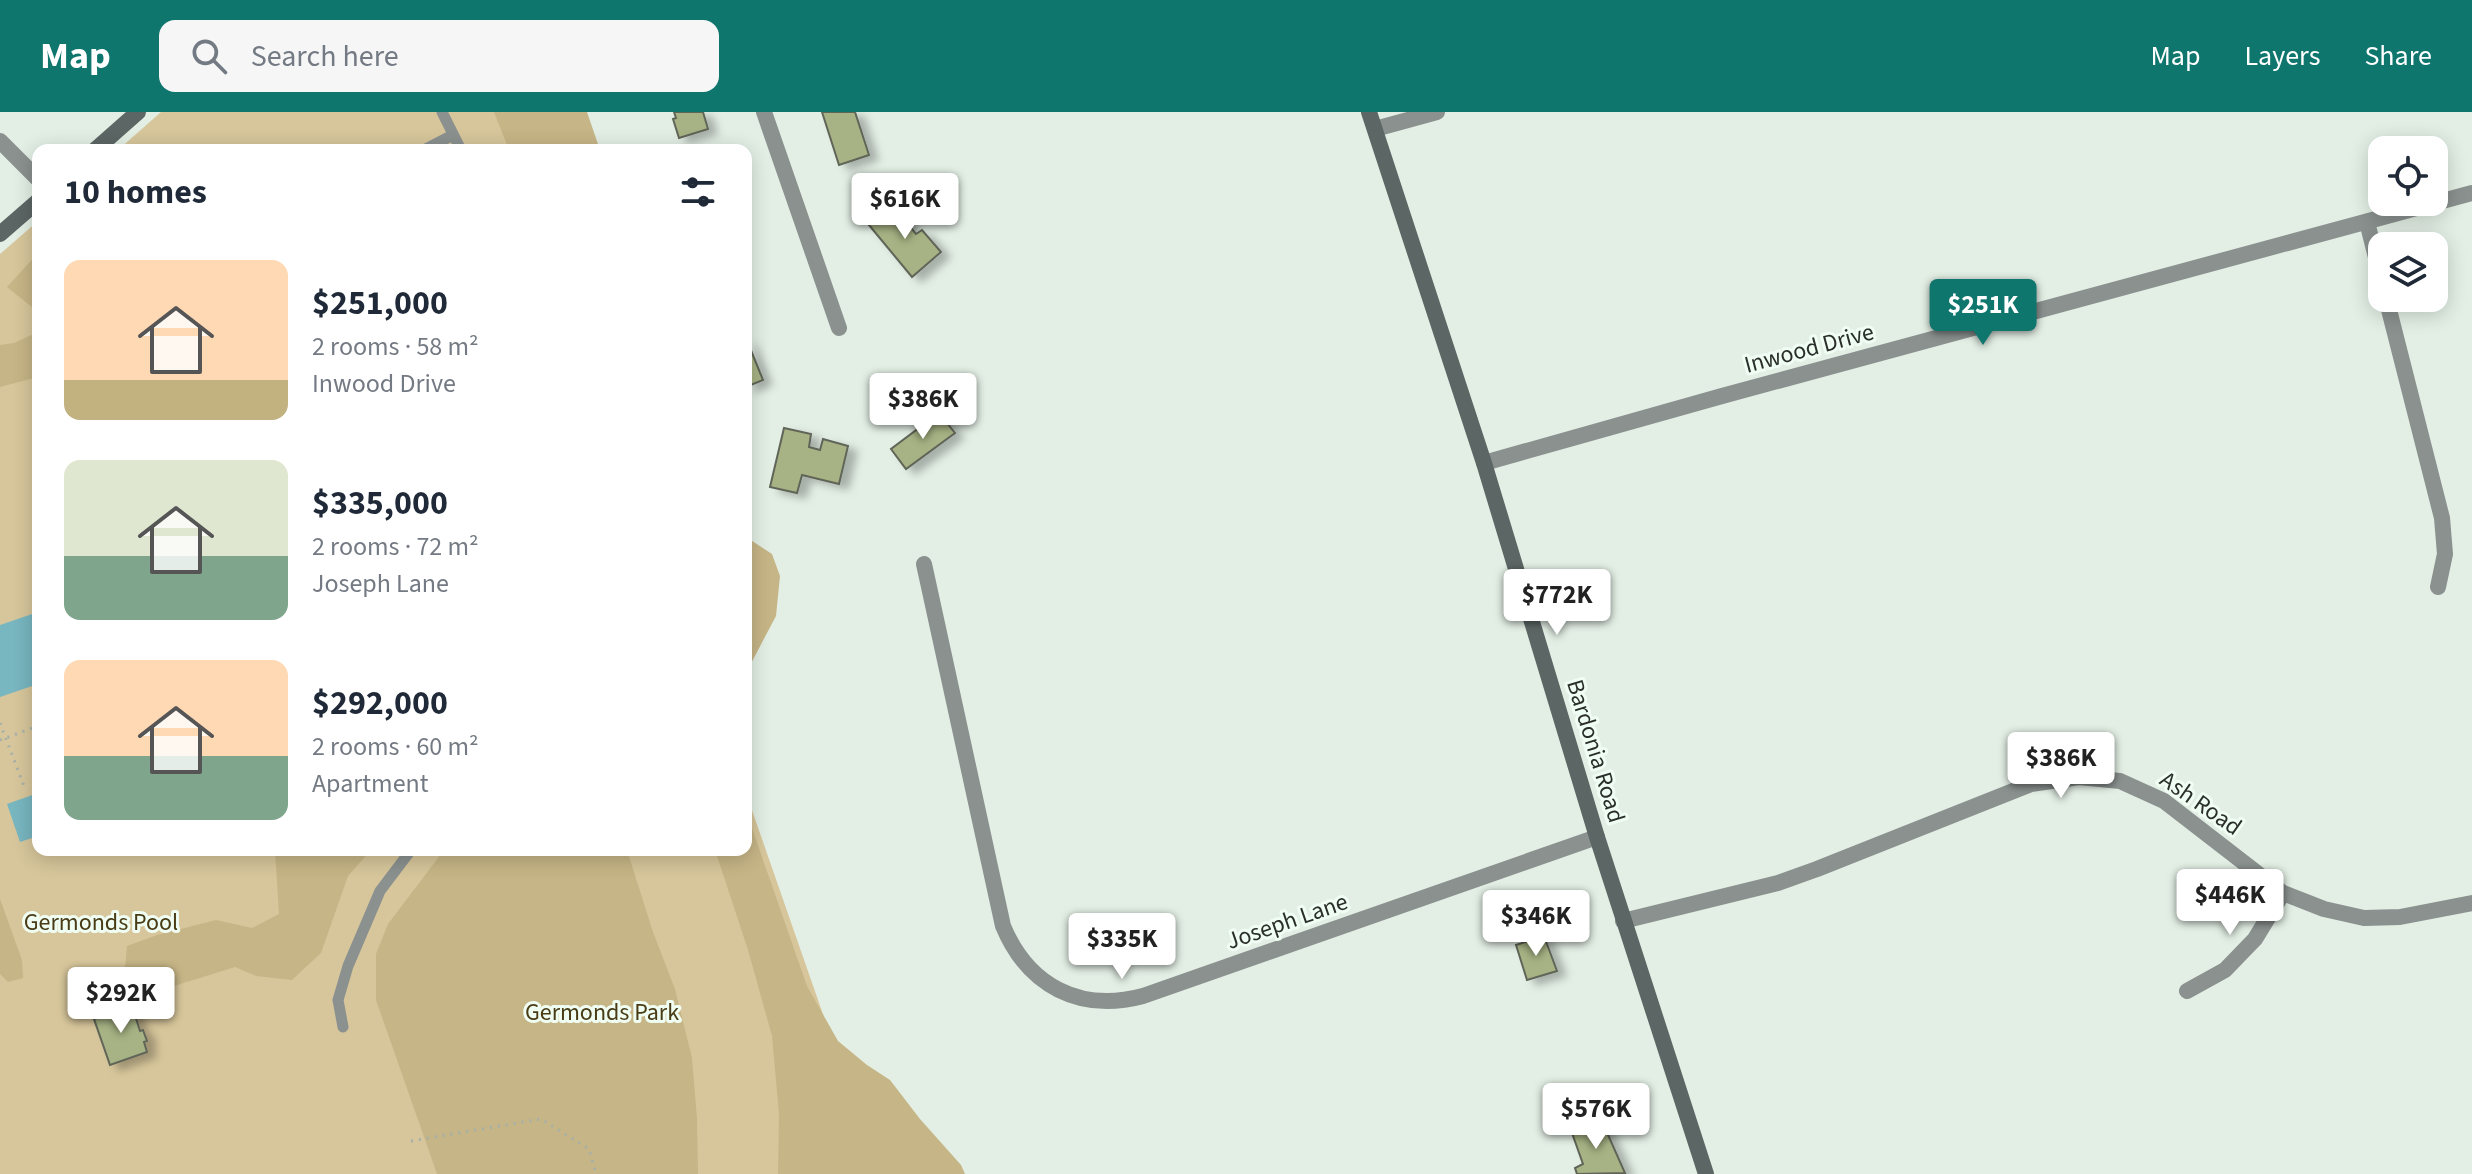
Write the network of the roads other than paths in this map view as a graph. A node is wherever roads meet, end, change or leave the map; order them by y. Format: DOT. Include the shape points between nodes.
graph roads {
  1 [pos="138,112"];
  2 [pos="442,112"];
  3 [pos="764,112"];
  4 [pos="1369,112"];
  5 [pos="1437,112"];
  6 [pos="1375,129"];
  7 [pos="453,135"];
  8 [pos="0,141"];
  9 [pos="102,144"];
  10 [pos="436,144"];
  11 [pos="458,144"];
  12 [pos="32,173"];
  13 [pos="2472,193"];
  14 [pos="32,206"];
  15 [pos="2367,222"];
  16 [pos="2370,232"];
  17 [pos="0,234"];
  18 [pos="2390,312"];
  19 [pos="839,328"];
  20 [pos="1484,463"];
  21 [pos="924,564"];
  22 [pos="2438,587"];
  23 [pos="1597,837"];
  24 [pos="406,856"];
  25 [pos="2283,893"];
  26 [pos="2472,903"];
  27 [pos="1623,921"];
  28 [pos="2187,991"];
  29 [pos="343,1027"];
  30 [pos="1706,1174"];
  1 -- 9 [label="street"];
  2 -- 7 [label="lane"];
  3 -- 19 [label="street"];
  4 -- 6 [label="street, Bardonia Road"];
  5 -- 6 [label="street"];
  6 -- 20 [label="street, Bardonia Road"];
  7 -- 10 [label="lane"];
  7 -- 11 [label="lane"];
  8 -- 12 [label="street"];
  13 -- 15 [label="street, Inwood Drive"];
  14 -- 17 [label="street"];
  15 -- 16 [label="street"];
  15 -- 20 [label="street, Inwood Drive"];
  18 -- 22 [label="street" via="2442,518 2445,554"];
  20 -- 23 [label="street, Bardonia Road"];
  21 -- 23 [label="street, Joseph Lane" via="1003,926 1024,964 1063,992 1102,1002 1143,996"];
  23 -- 27 [label="street, Bardonia Road"];
  24 -- 29 [label="lane" via="380,891 348,966 338,1000"];
  25 -- 26 [label="street, Ash Road" via="2364,918"];
  25 -- 27 [label="street, Ash Road" via="2164,801 2120,781 2079,777 2031,784 1778,883"];
  25 -- 28 [label="street" via="2255,939 2225,970"];
  27 -- 30 [label="street, Bardonia Road"];
}
